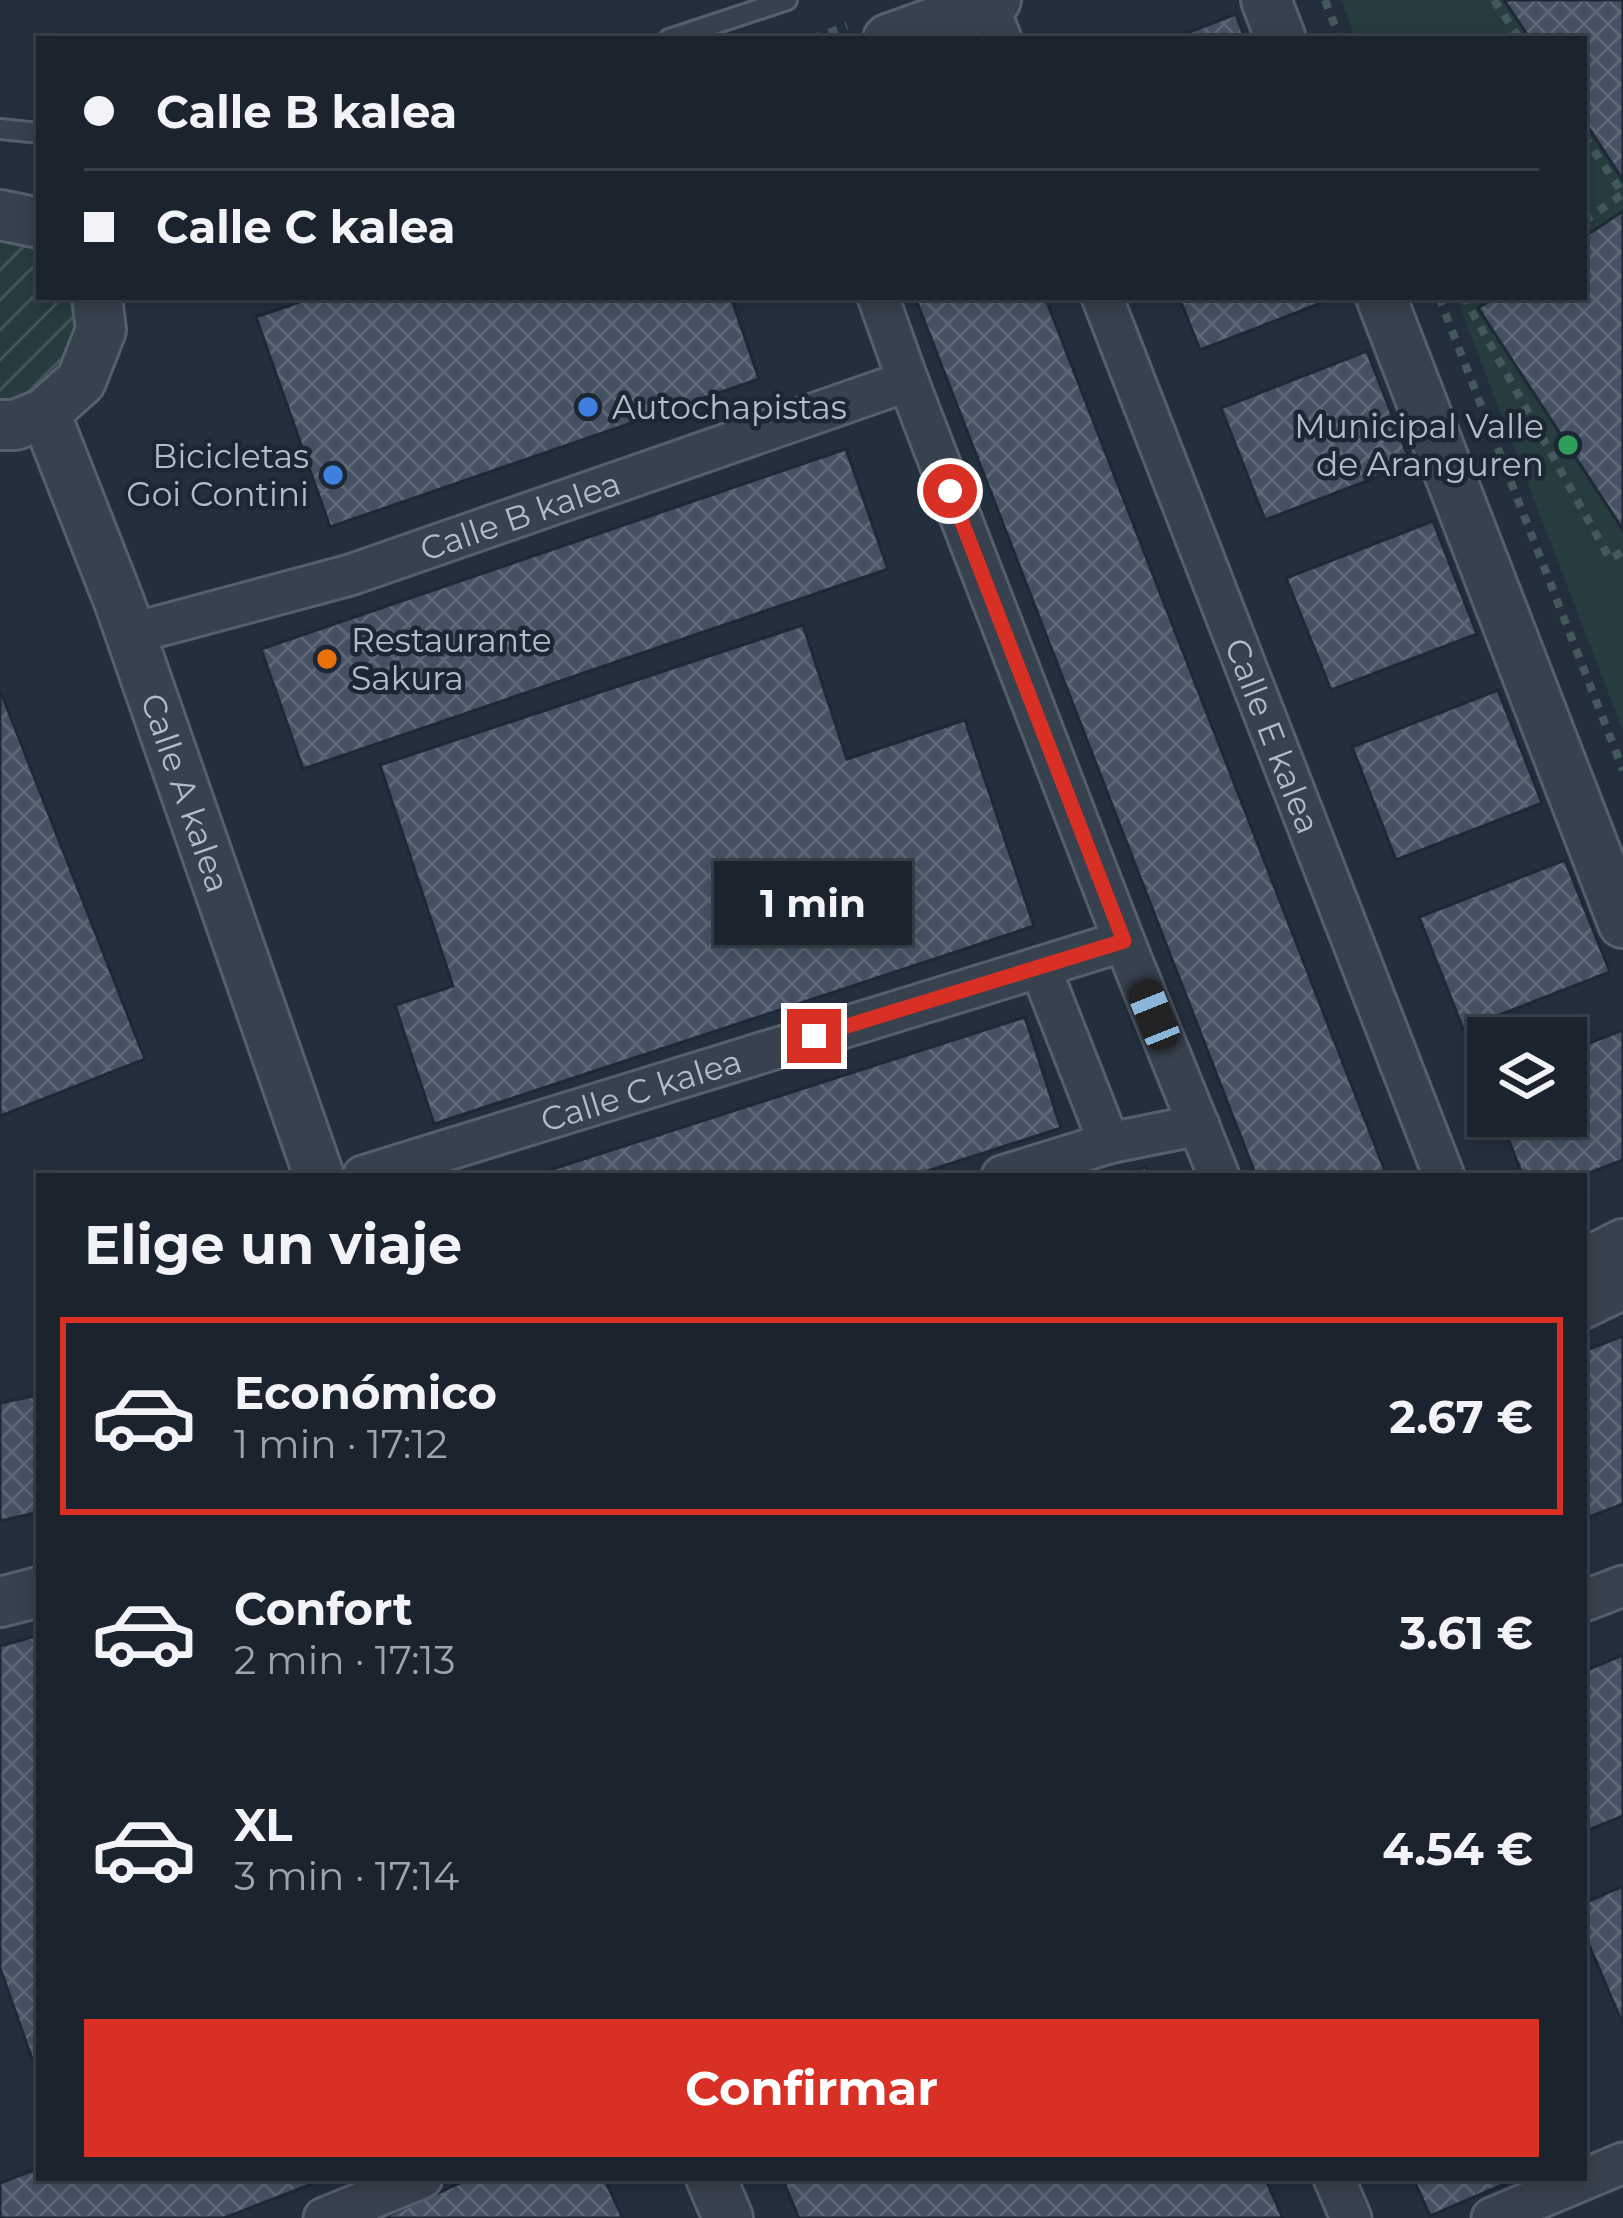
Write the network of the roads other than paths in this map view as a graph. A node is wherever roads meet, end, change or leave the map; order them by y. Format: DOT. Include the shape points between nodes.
graph roads {
  1 [pos="787,0"];
  2 [pos="1266,0"];
  3 [pos="995,14"];
  4 [pos="678,36"];
  5 [pos="901,36"];
  6 [pos="1280,36"];
  7 [pos="0,129"];
  8 [pos="36,133"];
  9 [pos="0,215"];
  10 [pos="36,221"];
  11 [pos="879,300"];
  12 [pos="1103,300"];
  13 [pos="1382,300"];
  14 [pos="111,308"];
  15 [pos="908,382"];
  16 [pos="22,419"];
  17 [pos="130,634"];
  18 [pos="1623,923"];
  19 [pos="1124,941"];
  20 [pos="1040,967"];
  21 [pos="1198,1125"];
  22 [pos="1109,1143"];
  23 [pos="318,1173"];
  24 [pos="373,1173"];
  25 [pos="1012,1173"];
  26 [pos="1218,1173"];
  27 [pos="1443,1173"];
  28 [pos="1623,1244"];
  29 [pos="1587,1262"];
  30 [pos="1623,1289"];
  31 [pos="1587,1307"];
  32 [pos="1623,1586"];
  33 [pos="36,1593"];
  34 [pos="1587,1600"];
  35 [pos="0,1602"];
  36 [pos="1623,2163"];
  37 [pos="1587,2178"];
  38 [pos="415,2181"];
  39 [pos="711,2181"];
  40 [pos="1335,2181"];
  41 [pos="1580,2181"];
  42 [pos="324,2218"];
  43 [pos="728,2218"];
  44 [pos="1352,2218"];
  45 [pos="1492,2218"];
  1 -- 4 [label="lane"];
  2 -- 6 [label="street"];
  3 -- 5 [label="street"];
  7 -- 8 [label="lane"];
  9 -- 10 [label="street"];
  11 -- 15 [label="street"];
  12 -- 27 [label="street, Calle E kalea"];
  13 -- 18 [label="street"];
  14 -- 16 [label="street" via="81,381"];
  15 -- 17 [label="street, Calle B kalea" via="350,575"];
  15 -- 19 [label="street"];
  16 -- 17 [label="street, Calle A kalea"];
  17 -- 23 [label="street, Calle A kalea"];
  19 -- 20 [label="street, Calle C kalea"];
  19 -- 21 [label="street"];
  20 -- 22 [label="street"];
  20 -- 24 [label="street, Calle C kalea"];
  21 -- 22 [label="street"];
  21 -- 26 [label="street"];
  22 -- 25 [label="street"];
  28 -- 29 [label="street"];
  30 -- 31 [label="street"];
  32 -- 34 [label="street"];
  33 -- 35 [label="street"];
  36 -- 37 [label="street"];
  38 -- 42 [label="street"];
  39 -- 43 [label="street"];
  40 -- 44 [label="street"];
  41 -- 45 [label="street"];
}
